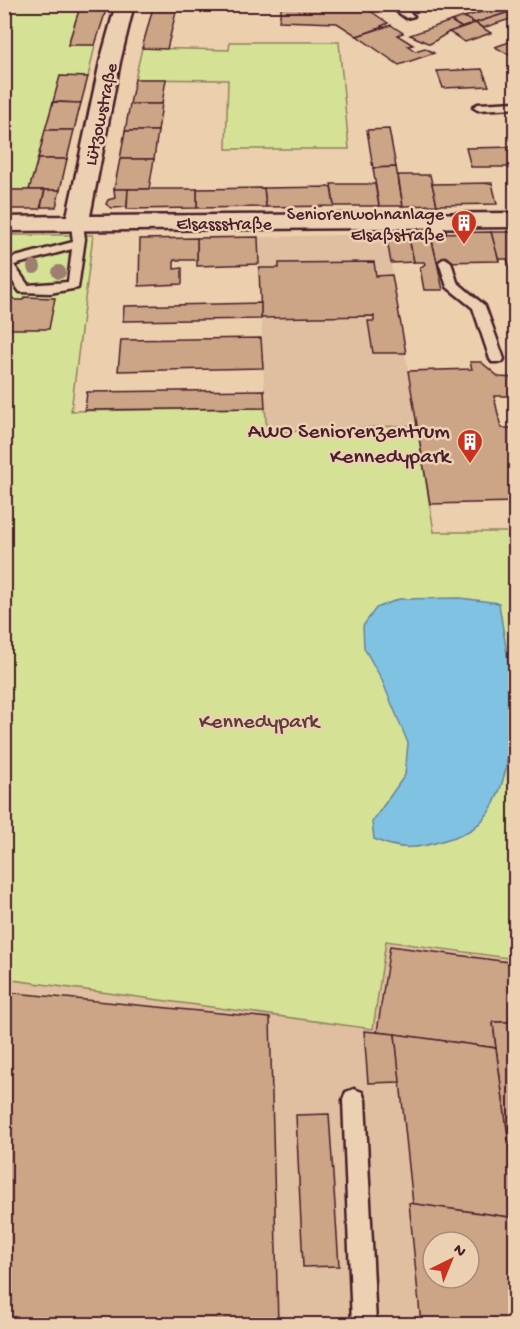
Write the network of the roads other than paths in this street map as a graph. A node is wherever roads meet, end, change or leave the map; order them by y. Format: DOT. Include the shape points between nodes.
graph roads {
  1 [pos="125,4"];
  2 [pos="391,4"];
  3 [pos="409,16"];
  4 [pos="516,105"];
  5 [pos="478,107"];
  6 [pos="516,220"];
  7 [pos="4,224"];
  8 [pos="78,234"];
  9 [pos="446,262"];
  10 [pos="6,264"];
  11 [pos="497,359"];
  12 [pos="354,1100"];
  13 [pos="364,1324"];
  1 -- 8 [label="street, Lützowstraße" via="110,62"];
  2 -- 3 [label="lane"];
  4 -- 5 [label="lane"];
  6 -- 8 [label="street, Elsassstraße" via="437,227"];
  7 -- 8 [label="street, Elsassstraße"];
  8 -- 10 [label="lane"];
  8 -- 10 [label="lane" via="75,285 24,289"];
  9 -- 11 [label="lane" via="451,284 479,306"];
  12 -- 13 [label="lane"];
}
